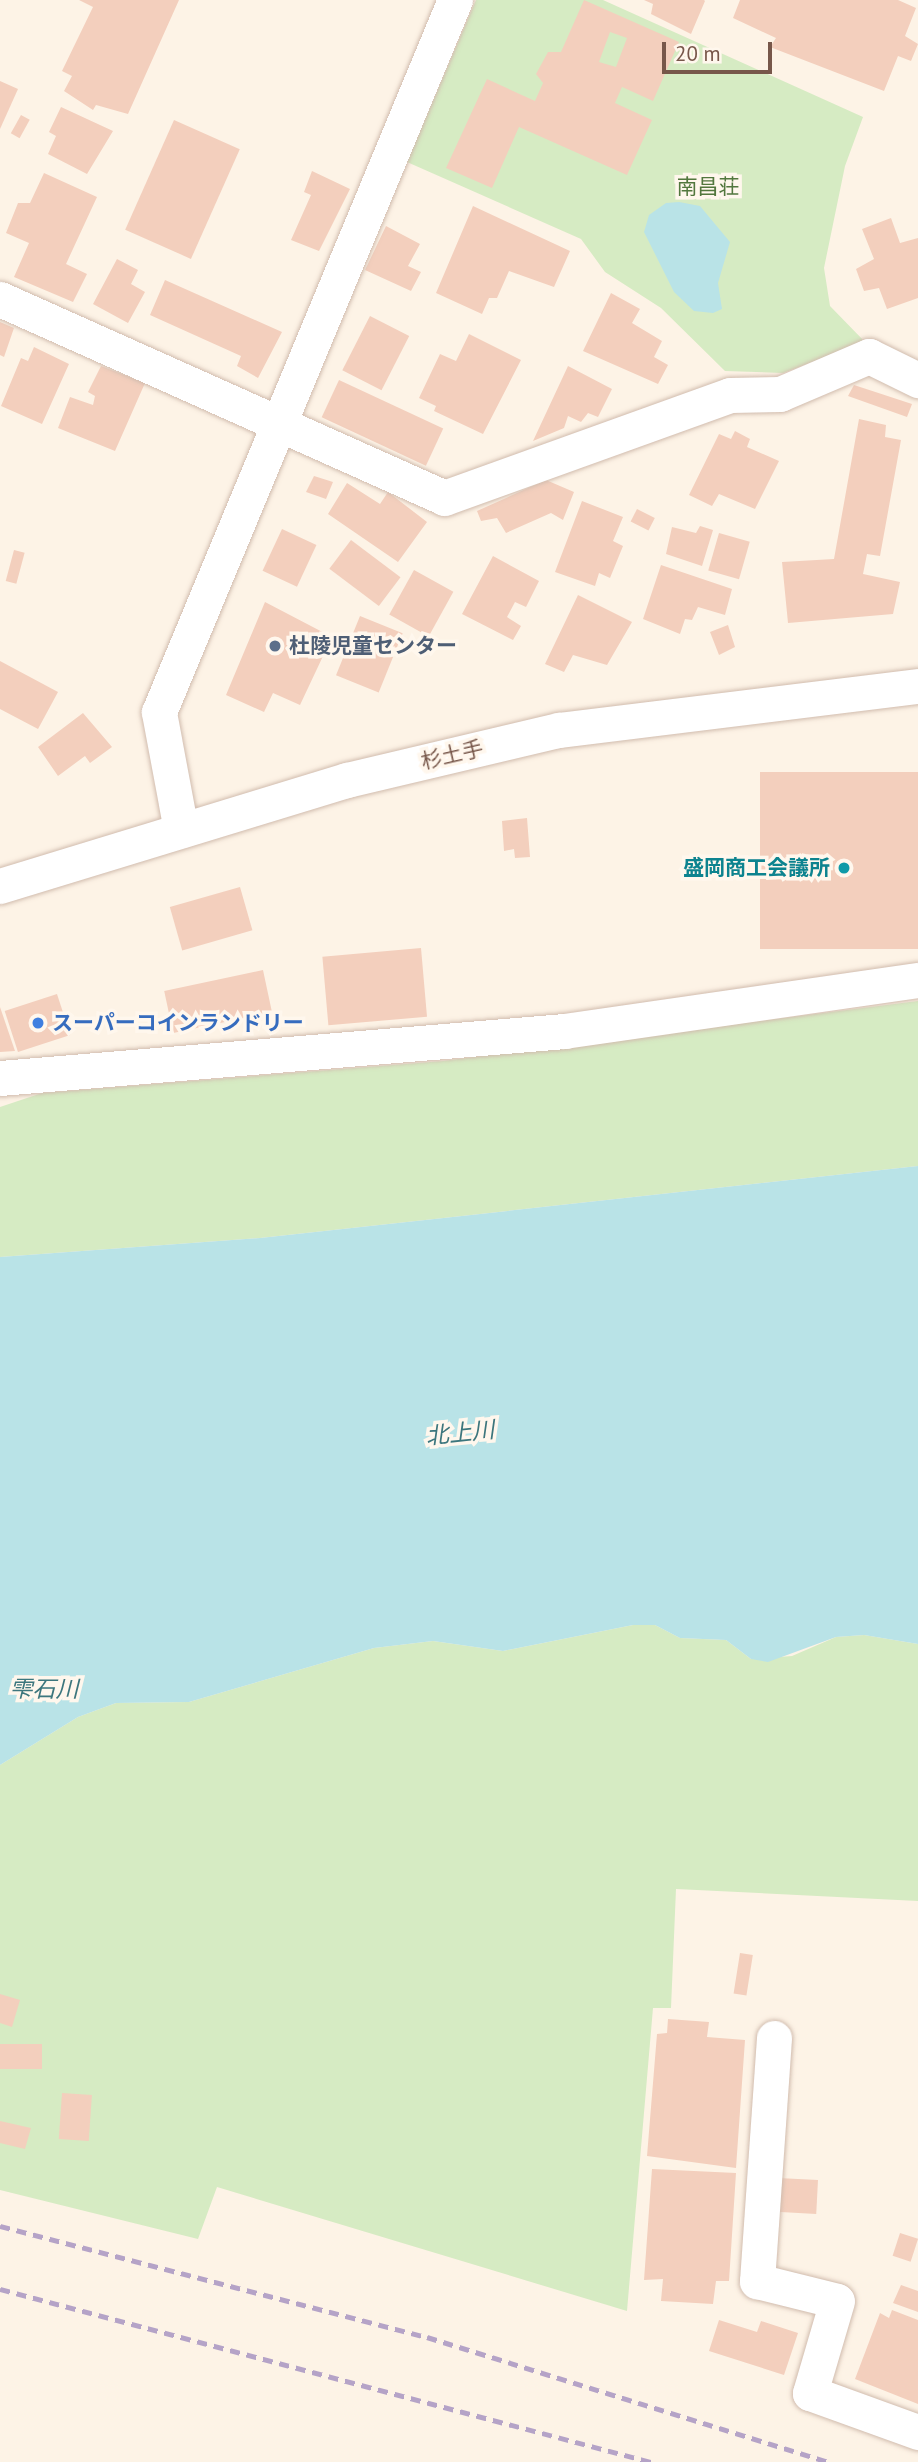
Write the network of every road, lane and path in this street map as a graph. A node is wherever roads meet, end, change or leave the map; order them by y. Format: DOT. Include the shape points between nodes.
graph roads {
  1 [pos="455,0"];
  2 [pos="0,299"];
  3 [pos="918,380"];
  4 [pos="274,426"];
  5 [pos="918,686"];
  6 [pos="181,830"];
  7 [pos="0,886"];
  8 [pos="918,980"];
  9 [pos="0,1078"];
  10 [pos="774,2038"];
  11 [pos="918,2432"];
  1 -- 4 [label="street"];
  2 -- 4 [label="street"];
  3 -- 4 [label="street" via="869,356 780,394 730,395 444,498"];
  4 -- 6 [label="street" via="159,712"];
  5 -- 6 [label="street, 杉土手" via="559,730 347,780"];
  6 -- 7 [label="street, 杉土手"];
  8 -- 9 [label="street" via="564,1031"];
  10 -- 11 [label="street" via="757,2281 837,2301 810,2393"];
}
